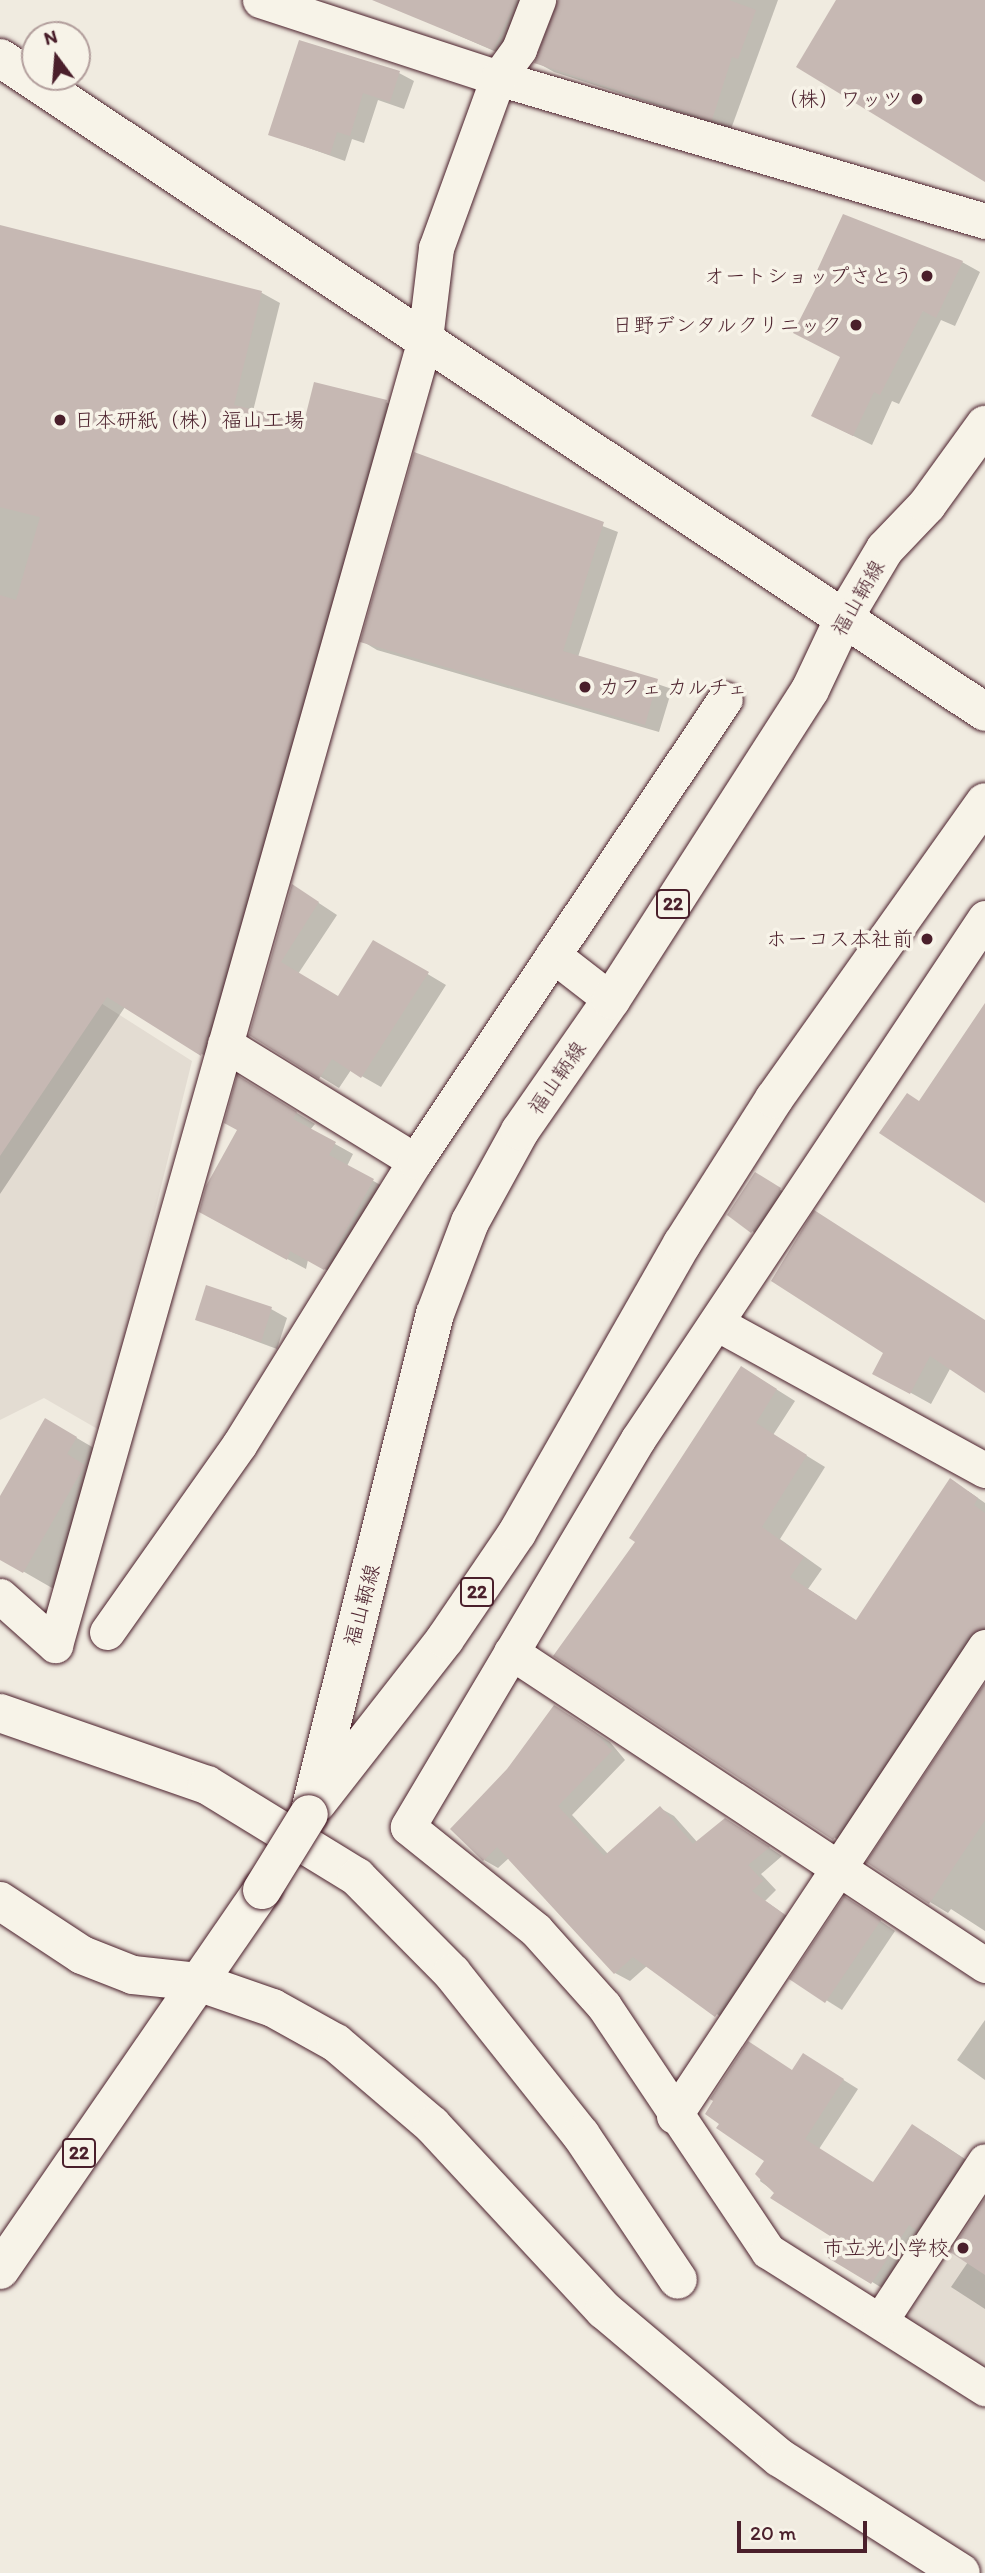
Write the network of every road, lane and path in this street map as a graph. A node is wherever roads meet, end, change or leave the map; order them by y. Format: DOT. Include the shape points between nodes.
graph roads {
  1 [pos="260,0"];
  2 [pos="538,0"];
  3 [pos="0,58"];
  4 [pos="498,78"];
  5 [pos="985,220"];
  6 [pos="425,339"];
  7 [pos="985,425"];
  8 [pos="845,616"];
  9 [pos="725,699"];
  10 [pos="985,712"];
  11 [pos="985,802"];
  12 [pos="985,918"];
  13 [pos="553,955"];
  14 [pos="611,1000"];
  15 [pos="225,1044"];
  16 [pos="415,1161"];
  17 [pos="718,1324"];
  18 [pos="985,1470"];
  19 [pos="0,1596"];
  20 [pos="107,1632"];
  21 [pos="985,1647"];
  22 [pos="511,1652"];
  23 [pos="0,1713"];
  24 [pos="309,1814"];
  25 [pos="839,1869"];
  26 [pos="0,1902"];
  27 [pos="985,1965"];
  28 [pos="198,1982"];
  29 [pos="674,2116"];
  30 [pos="985,2161"];
  31 [pos="0,2270"];
  32 [pos="678,2280"];
  33 [pos="880,2321"];
  34 [pos="985,2388"];
  35 [pos="961,2573"];
  1 -- 4 [label="street"];
  2 -- 4 [label="street" via="519,49"];
  3 -- 6 [label="main road"];
  4 -- 5 [label="street"];
  4 -- 6 [label="street" via="436,248"];
  6 -- 8 [label="main road"];
  6 -- 15 [label="street"];
  7 -- 8 [label="main road, 福山鞆線 / 22" via="927,505 885,549"];
  8 -- 10 [label="main road"];
  8 -- 14 [label="main road, 福山鞆線 / 22" via="810,690"];
  9 -- 13 [label="street"];
  11 -- 24 [label="main road, 福山鞆線 / 22" via="774,1099 517,1532 445,1639"];
  12 -- 17 [label="street"];
  13 -- 14 [label="street"];
  13 -- 16 [label="street"];
  14 -- 24 [label="main road, 福山鞆線 / 22" via="520,1131 470,1222 435,1314"];
  15 -- 16 [label="street"];
  15 -- 19 [label="street" via="55,1645"];
  16 -- 20 [label="street" via="239,1445"];
  17 -- 18 [label="street"];
  17 -- 22 [label="street" via="639,1438 548,1597"];
  21 -- 25 [label="street"];
  22 -- 25 [label="street"];
  22 -- 29 [label="street" via="408,1827 536,1930 604,2006"];
  23 -- 32 [label="main road" via="207,1785 357,1877 452,1973 581,2135"];
  24 -- 28 [label="main road, 福山鞆線 / 22, bridge"];
  25 -- 27 [label="street"];
  25 -- 29 [label="street"];
  26 -- 28 [label="main road" via="82,1955 133,1976"];
  28 -- 31 [label="main road, 福山鞆線 / 22"];
  28 -- 35 [label="main road" via="273,2008 336,2043 432,2125 604,2311 780,2458"];
  29 -- 33 [label="street" via="768,2250"];
  30 -- 33 [label="street"];
  33 -- 34 [label="street"];
}
